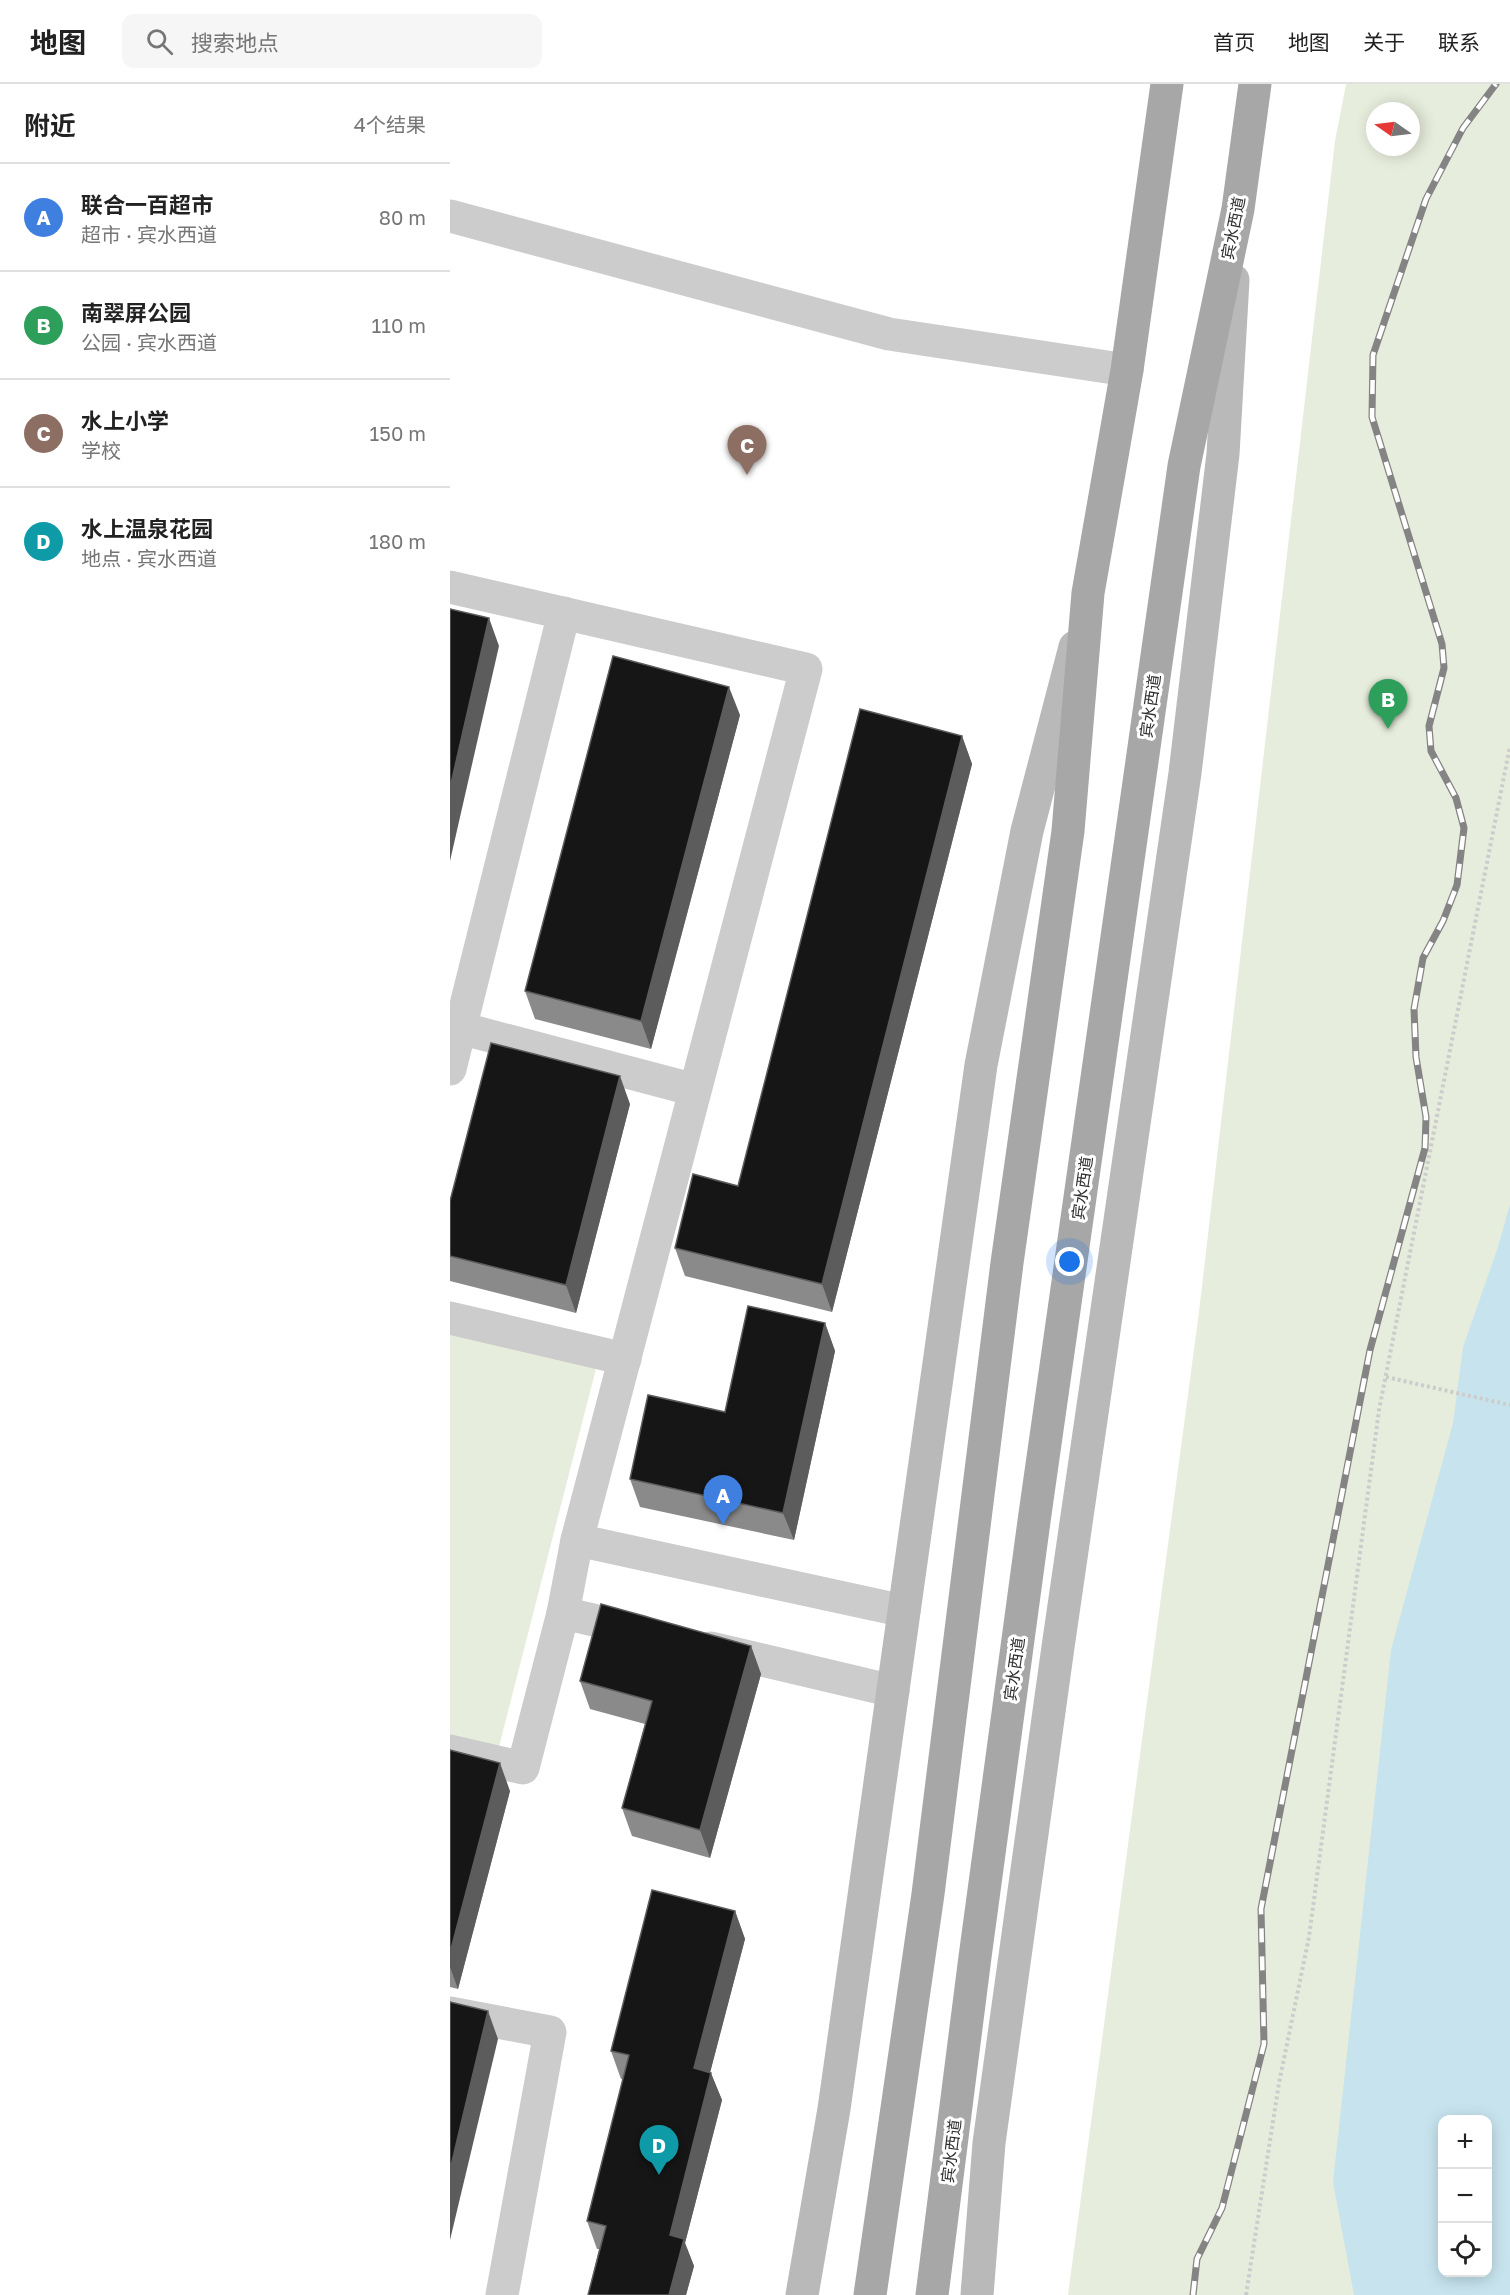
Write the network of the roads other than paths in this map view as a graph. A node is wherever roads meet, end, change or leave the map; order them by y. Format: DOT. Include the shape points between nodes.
graph roads {
  1 [pos="1167,84"];
  2 [pos="1255,84"];
  3 [pos="1238,209"];
  4 [pos="450,216"];
  5 [pos="1127,370"];
  6 [pos="450,587"];
  7 [pos="1088,593"];
  8 [pos="564,613"];
  9 [pos="460,1028"];
  10 [pos="450,1069"];
  11 [pos="695,1090"];
  12 [pos="450,1318"];
  13 [pos="625,1359"];
  14 [pos="577,1540"];
  15 [pos="904,1611"];
  16 [pos="563,1613"];
  17 [pos="893,1690"];
  18 [pos="450,1751"];
  19 [pos="450,2013"];
  20 [pos="502,2295"];
  21 [pos="802,2295"];
  22 [pos="870,2295"];
  23 [pos="932,2295"];
  24 [pos="977,2295"];
  1 -- 5 [label="main road"];
  2 -- 3 [label="main road, 宾水西道"];
  3 -- 23 [label="main road, 宾水西道" via="1184,466 1035,1514"];
  3 -- 24 [label="street" via="1223,454 1186,761 992,2119"];
  4 -- 5 [label="street" via="889,334"];
  5 -- 7 [label="main road"];
  6 -- 8 [label="street"];
  7 -- 15 [label="street" via="1027,831 981,1065"];
  7 -- 22 [label="main road" via="1068,831 1036,1047 928,1894"];
  8 -- 9 [label="street"];
  8 -- 11 [label="street" via="806,669"];
  9 -- 10 [label="street"];
  9 -- 11 [label="street"];
  11 -- 13 [label="street"];
  12 -- 13 [label="street"];
  13 -- 14 [label="street"];
  14 -- 15 [label="street"];
  14 -- 16 [label="street"];
  15 -- 17 [label="street"];
  16 -- 17 [label="street"];
  16 -- 18 [label="street" via="523,1768"];
  17 -- 21 [label="street" via="834,2109"];
  19 -- 20 [label="street" via="550,2032"];
}
